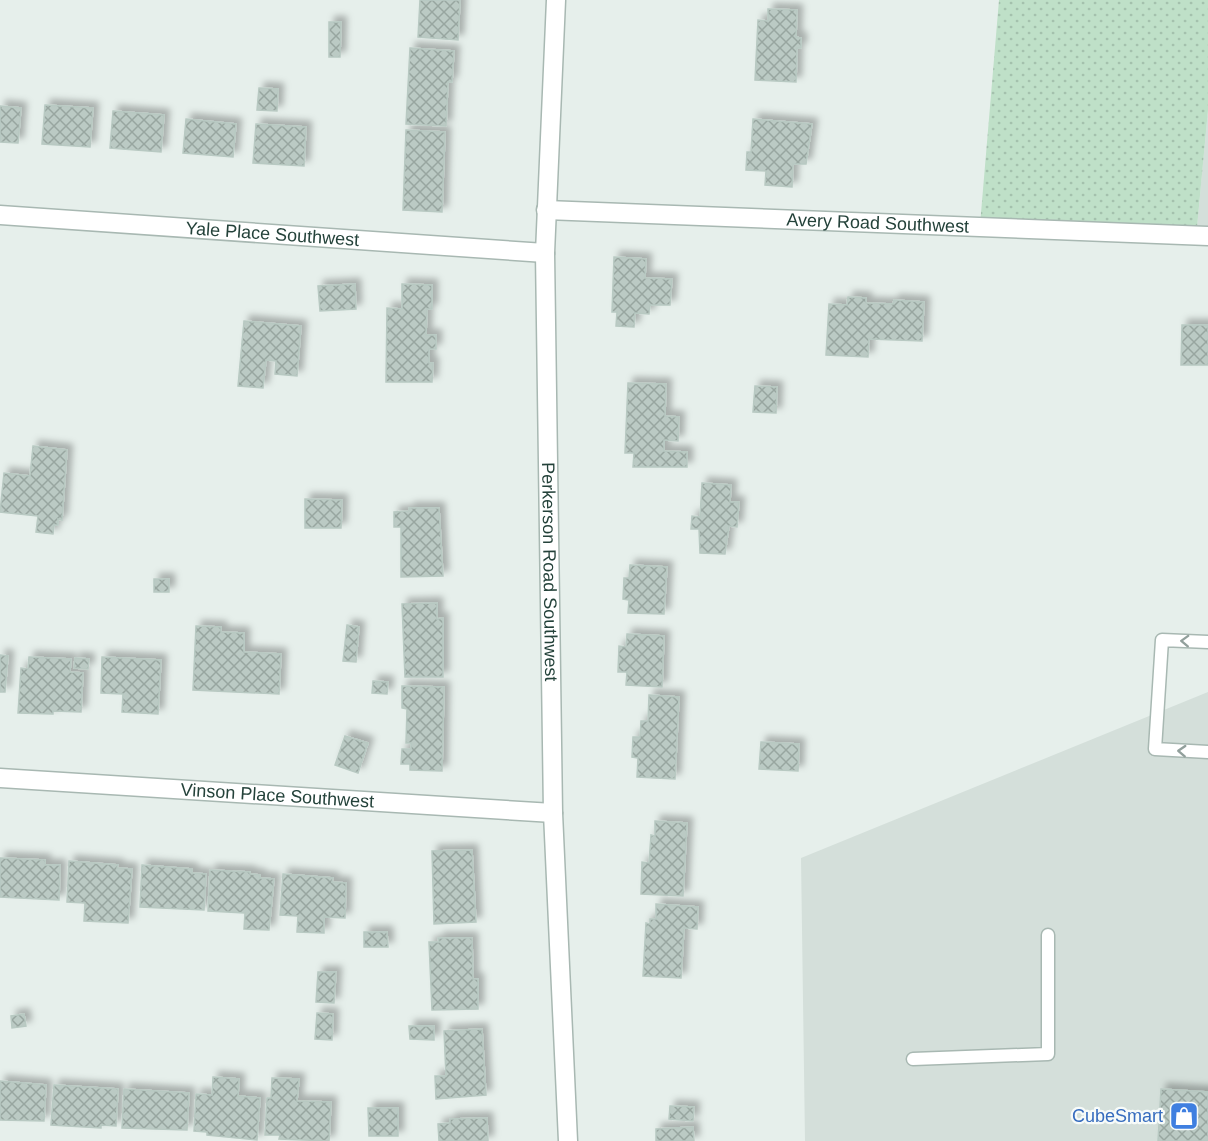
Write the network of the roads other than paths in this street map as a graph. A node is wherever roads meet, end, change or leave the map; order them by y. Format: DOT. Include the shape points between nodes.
graph roads {
  1 [pos="556,0"];
  2 [pos="546,210"];
  3 [pos="0,215"];
  4 [pos="1208,236"];
  5 [pos="545,253"];
  6 [pos="1208,642"];
  7 [pos="1208,752"];
  8 [pos="0,778"];
  9 [pos="553,813"];
  10 [pos="1048,935"];
  11 [pos="913,1059"];
  12 [pos="568,1141"];
  1 -- 2 [label="street, Perkerson Road Southwest"];
  2 -- 4 [label="street, Avery Road Southwest"];
  2 -- 5 [label="street, Perkerson Road Southwest"];
  3 -- 5 [label="street, Yale Place Southwest"];
  5 -- 9 [label="street, Perkerson Road Southwest"];
  6 -- 7 [label="lane" via="1162,640 1155,749"];
  8 -- 9 [label="street, Vinson Place Southwest"];
  9 -- 12 [label="street, Perkerson Road Southwest"];
  10 -- 11 [label="lane" via="1048,1054"];
}
